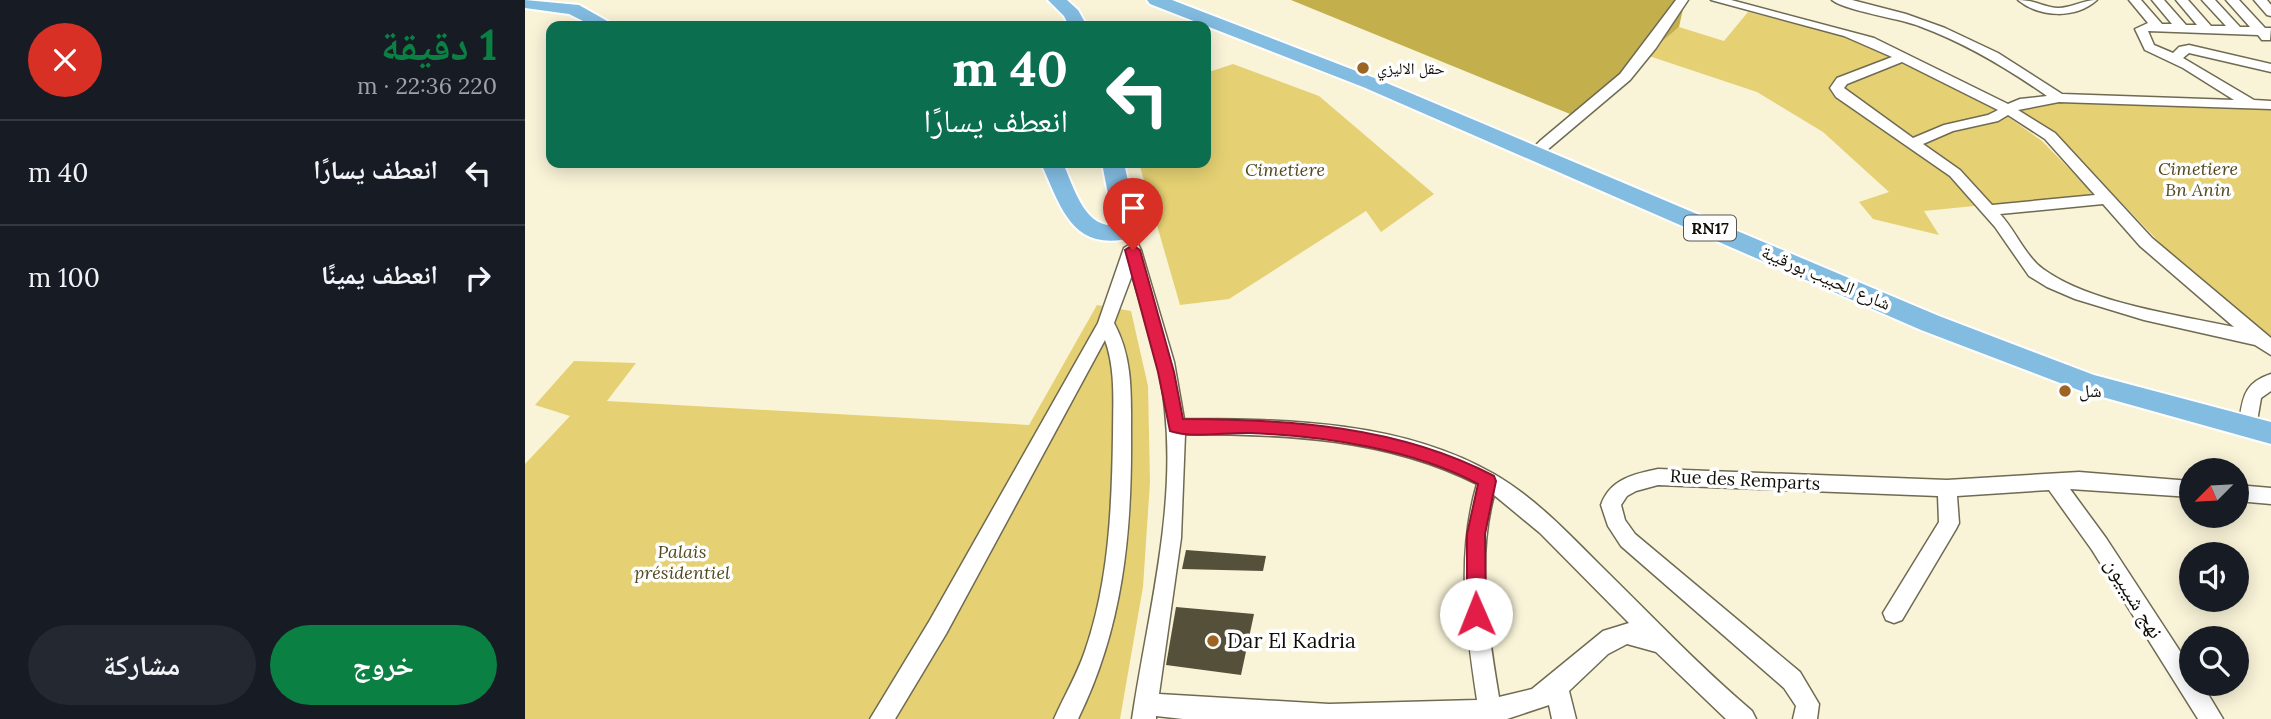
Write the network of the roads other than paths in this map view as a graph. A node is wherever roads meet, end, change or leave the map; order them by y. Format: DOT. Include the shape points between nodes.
graph roads {
  1 [pos="1057,0"];
  2 [pos="1156,0"];
  3 [pos="1184,0"];
  4 [pos="1682,0"];
  5 [pos="1717,0"];
  6 [pos="1838,0"];
  7 [pos="2024,0"];
  8 [pos="2091,0"];
  9 [pos="2135,0"];
  10 [pos="2158,0"];
  11 [pos="2182,0"];
  12 [pos="2208,0"];
  13 [pos="2232,0"];
  14 [pos="2260,0"];
  15 [pos="525,3"];
  16 [pos="2271,12"];
  17 [pos="597,21"];
  18 [pos="1075,21"];
  19 [pos="2158,27"];
  20 [pos="2183,29"];
  21 [pos="2208,30"];
  22 [pos="2237,31"];
  23 [pos="2268,35"];
  24 [pos="1904,57"];
  25 [pos="2175,59"];
  26 [pos="2271,68"];
  27 [pos="2059,98"];
  28 [pos="2249,103"];
  29 [pos="2271,105"];
  30 [pos="2009,110"];
  31 [pos="1913,143"];
  32 [pos="1541,147"];
  33 [pos="1054,168"];
  34 [pos="1114,168"];
  35 [pos="2108,199"];
  36 [pos="1070,205"];
  37 [pos="1988,210"];
  38 [pos="1127,230"];
  39 [pos="1106,323"];
  40 [pos="2268,344"];
  41 [pos="2271,381"];
  42 [pos="2256,418"];
  43 [pos="1176,426"];
  44 [pos="2271,433"];
  45 [pos="2053,480"];
  46 [pos="1488,481"];
  47 [pos="1947,488"];
  48 [pos="2179,488"];
  49 [pos="2249,494"];
  50 [pos="2271,496"];
  51 [pos="1894,613"];
  52 [pos="1661,642"];
  53 [pos="1557,688"];
  54 [pos="1490,710"];
  55 [pos="1145,712"];
  56 [pos="882,719"];
  57 [pos="1066,719"];
  58 [pos="1564,719"];
  59 [pos="1744,719"];
  60 [pos="1805,719"];
  61 [pos="2211,719"];
  1 -- 18 [label="main road"];
  2 -- 32 [label="main road, شارع الحبيب بورقيبة / RN17"];
  3 -- 32 [label="main road, شارع الحبيب بورقيبة / RN17" via="1316,47"];
  4 -- 32 [label="street" via="1638,64"];
  5 -- 24 [label="street" via="1848,33"];
  6 -- 27 [label="street" via="1962,39"];
  7 -- 8 [label="street" via="2063,12"];
  9 -- 19 [label="street"];
  10 -- 20 [label="street"];
  11 -- 21 [label="street"];
  12 -- 22 [label="street"];
  13 -- 23 [label="street"];
  14 -- 16 [label="street"];
  15 -- 17 [label="main road" via="573,9"];
  19 -- 20 [label="street"];
  19 -- 25 [label="street" via="2141,32 2149,47"];
  20 -- 21 [label="street"];
  21 -- 22 [label="street"];
  22 -- 23 [label="street"];
  24 -- 30 [label="street"];
  24 -- 31 [label="street" via="1842,81 1837,88"];
  25 -- 26 [label="street" via="2189,48"];
  25 -- 28 [label="street"];
  27 -- 28 [label="street"];
  27 -- 30 [label="street" via="2020,103"];
  28 -- 29 [label="street"];
  30 -- 31 [label="street"];
  30 -- 35 [label="street" via="2061,146"];
  31 -- 37 [label="street" via="1955,173"];
  32 -- 42 [label="main road, شارع الحبيب بورقيبة / RN17" via="1930,323 2019,358 2090,384"];
  33 -- 36 [label="main road"];
  34 -- 38 [label="main road"];
  35 -- 37 [label="street"];
  35 -- 40 [label="street" via="2175,269"];
  36 -- 38 [label="main road" via="1102,234"];
  37 -- 40 [label="street" via="2035,272 2053,283 2144,314"];
  38 -- 39 [label="street"];
  38 -- 43 [label="street"];
  39 -- 56 [label="street"];
  39 -- 57 [label="street" via="1119,352 1122,380 1120,539 1113,589 1097,646"];
  41 -- 42 [label="street" via="2252,395"];
  42 -- 44 [label="main road, شارع الحبيب بورقيبة / RN17"];
  43 -- 46 [label="street" via="1252,426 1351,437 1401,446"];
  43 -- 55 [label="street" via="1169,540"];
  45 -- 47 [label="street, Rue des Remparts"];
  45 -- 48 [label="street, Rue des Remparts"];
  45 -- 61 [label="street, نهج شيبيون"];
  46 -- 52 [label="street" via="1554,534"];
  46 -- 54 [label="street" via="1475,560 1476,614"];
  47 -- 51 [label="street" via="1949,523"];
  47 -- 60 [label="street, Rue des Remparts" via="1658,477 1637,481 1614,496 1612,519 1628,540 1792,680 1808,704"];
  49 -- 50 [label="street"];
  52 -- 53 [label="street" via="1622,634 1609,640"];
  52 -- 59 [label="street"];
  53 -- 54 [label="street" via="1526,704"];
  53 -- 58 [label="street"];
  54 -- 55 [label="street" via="1397,717"];
}
